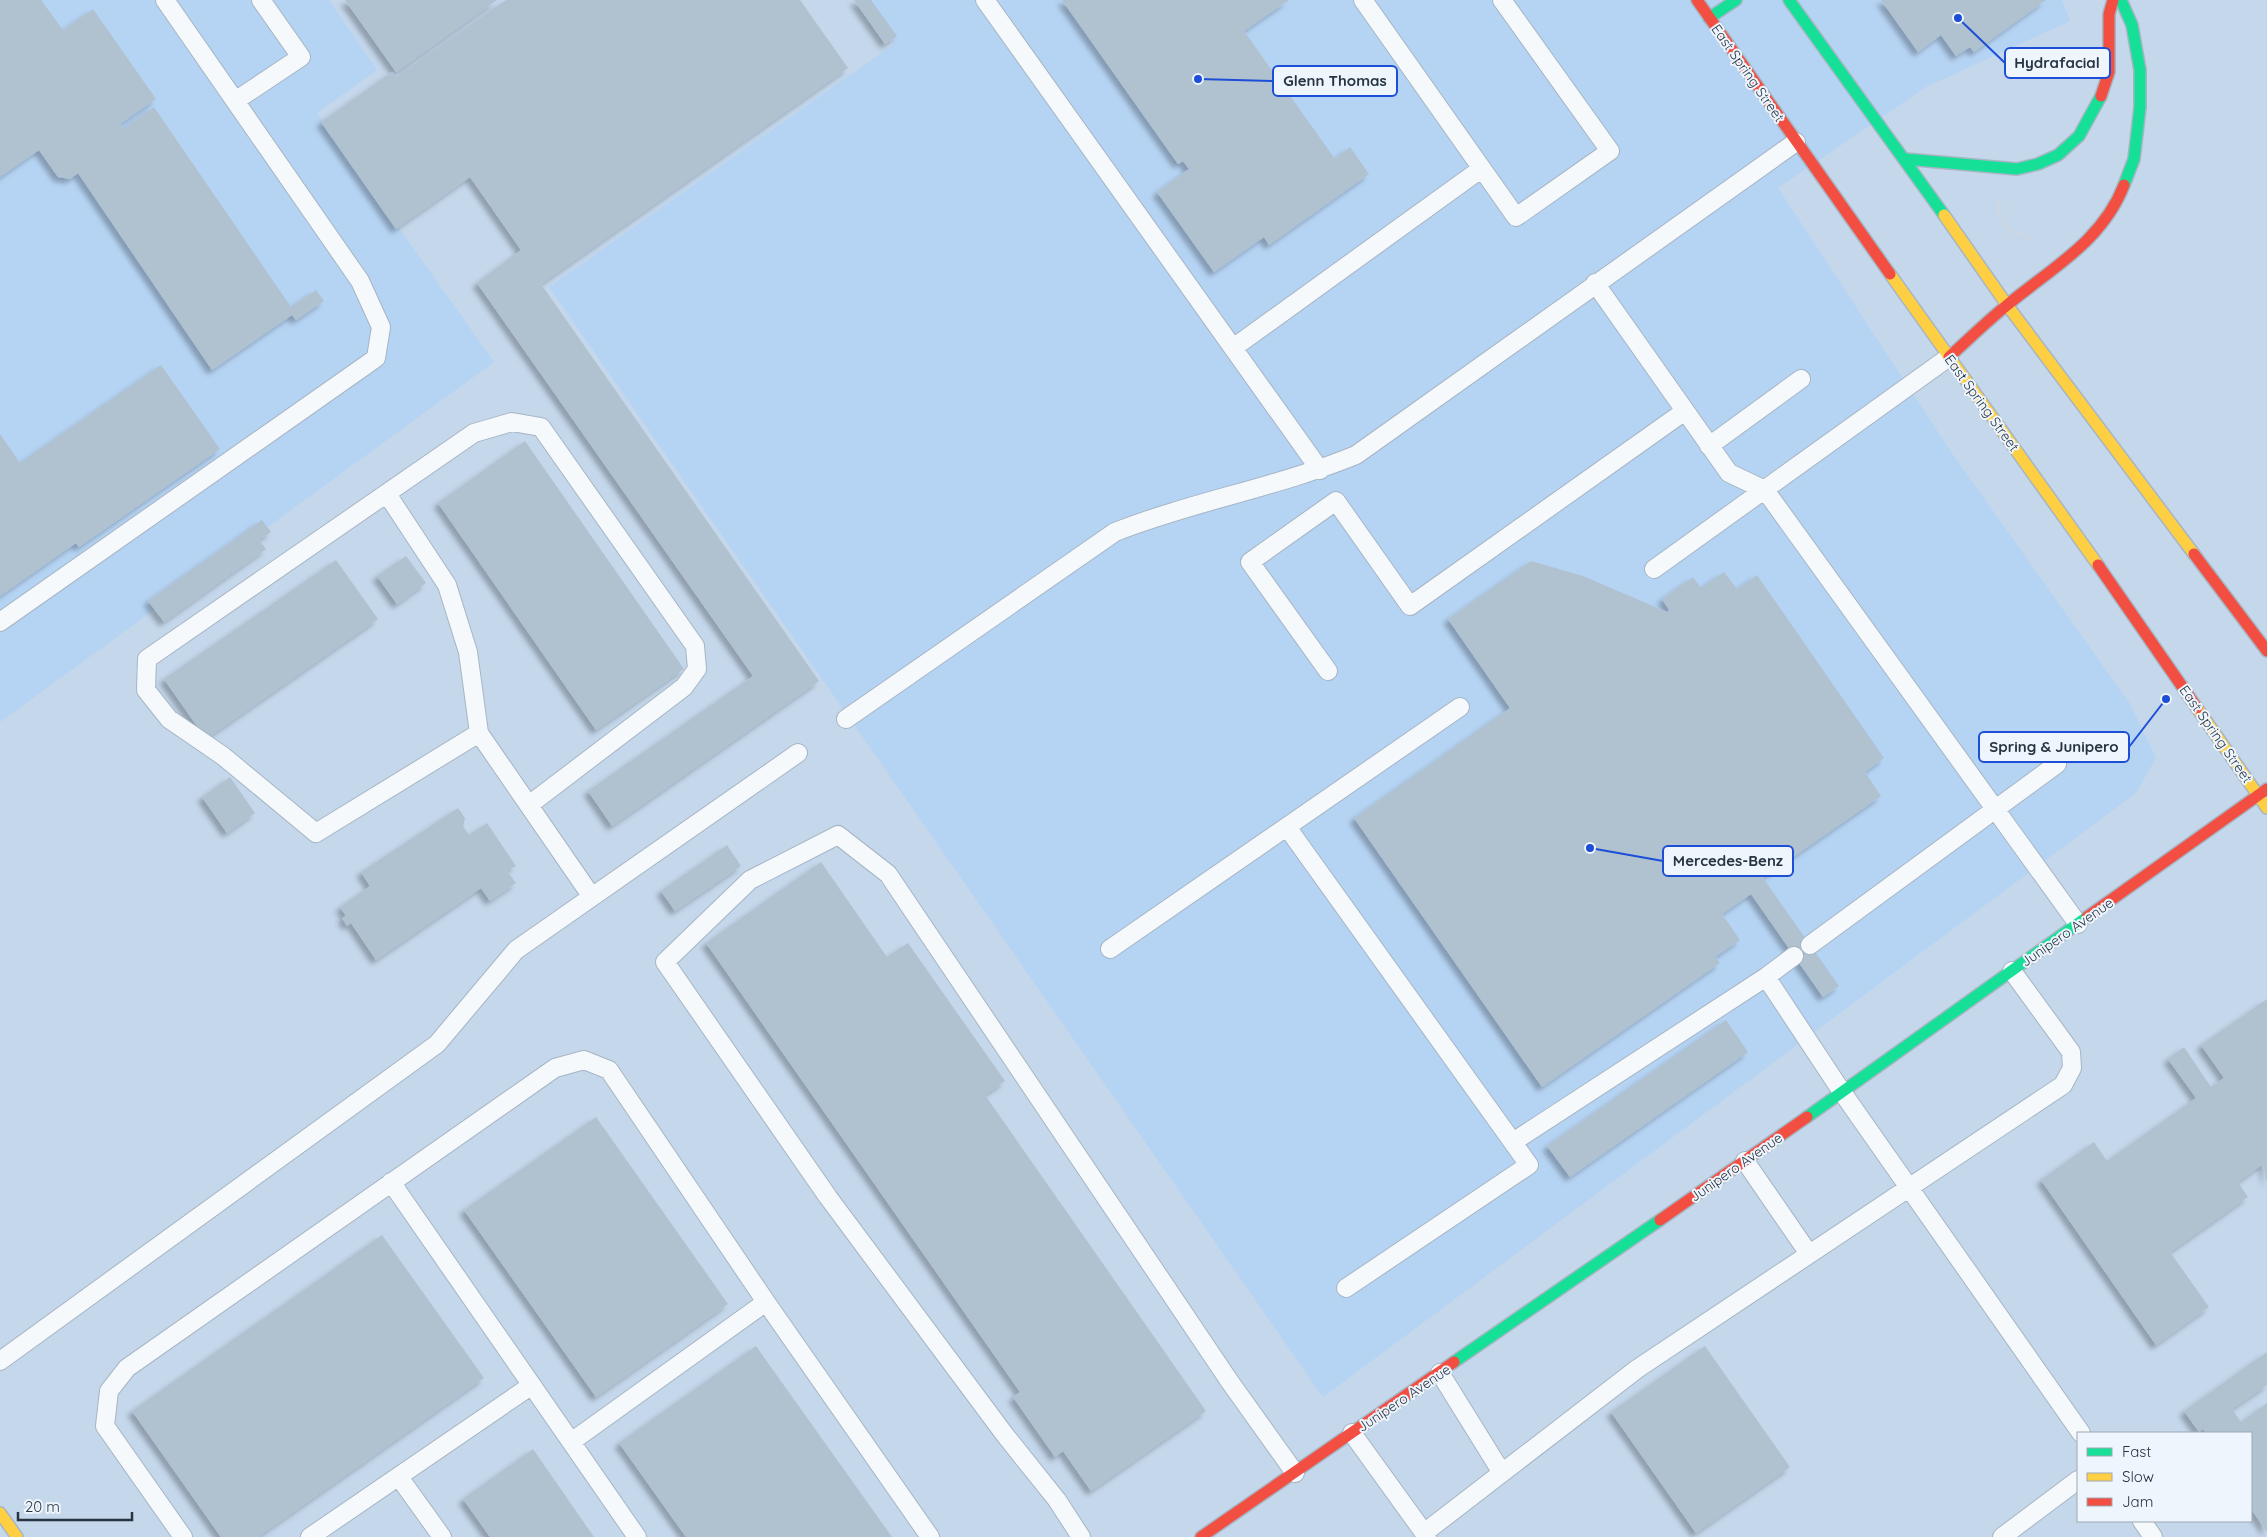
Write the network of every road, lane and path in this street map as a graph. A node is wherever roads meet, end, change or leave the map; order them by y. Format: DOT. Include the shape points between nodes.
graph roads {
  1 [pos="165,0"];
  2 [pos="261,0"];
  3 [pos="985,0"];
  4 [pos="1363,0"];
  5 [pos="1502,0"];
  6 [pos="1697,0"];
  7 [pos="1736,0"];
  8 [pos="1789,0"];
  9 [pos="2113,0"];
  10 [pos="2121,0"];
  11 [pos="1709,18"];
  12 [pos="235,101"];
  13 [pos="1796,142"];
  14 [pos="1905,159"];
  15 [pos="1482,169"];
  16 [pos="2000,194"];
  17 [pos="2028,240"];
  18 [pos="1595,284"];
  19 [pos="2007,305"];
  20 [pos="1233,348"];
  21 [pos="1948,357"];
  22 [pos="1801,379"];
  23 [pos="1686,412"];
  24 [pos="1709,446"];
  25 [pos="1320,470"];
  26 [pos="1765,490"];
  27 [pos="387,494"];
  28 [pos="1654,569"];
  29 [pos="0,622"];
  30 [pos="2267,652"];
  31 [pos="1328,671"];
  32 [pos="1460,707"];
  33 [pos="846,719"];
  34 [pos="479,733"];
  35 [pos="798,753"];
  36 [pos="2057,764"];
  37 [pos="2263,792"];
  38 [pos="529,805"];
  39 [pos="2267,808"];
  40 [pos="1994,810"];
  41 [pos="1287,827"];
  42 [pos="592,897"];
  43 [pos="2078,924"];
  44 [pos="1810,945"];
  45 [pos="1110,949"];
  46 [pos="1794,956"];
  47 [pos="2012,971"];
  48 [pos="1766,977"];
  49 [pos="1842,1092"];
  50 [pos="1512,1142"];
  51 [pos="1745,1161"];
  52 [pos="391,1182"];
  53 [pos="1909,1187"];
  54 [pos="1810,1254"];
  55 [pos="1346,1288"];
  56 [pos="766,1302"];
  57 [pos="0,1361"];
  58 [pos="1440,1373"];
  59 [pos="532,1385"];
  60 [pos="2080,1432"];
  61 [pos="1352,1434"];
  62 [pos="571,1442"];
  63 [pos="1294,1473"];
  64 [pos="1502,1473"];
  65 [pos="399,1477"];
  66 [pos="2077,1481"];
  67 [pos="0,1513"];
  68 [pos="2143,1522"];
  69 [pos="1425,1535"];
  70 [pos="17,1537"];
  71 [pos="183,1537"];
  72 [pos="310,1537"];
  73 [pos="442,1537"];
  74 [pos="637,1537"];
  75 [pos="930,1537"];
  76 [pos="1081,1537"];
  77 [pos="1201,1537"];
  78 [pos="2002,1537"];
  79 [pos="2153,1537"];
  1 -- 12 [label="lane"];
  2 -- 12 [label="lane" via="301,57"];
  3 -- 20 [label="lane"];
  4 -- 15 [label="lane"];
  5 -- 15 [label="lane" via="1610,151 1516,217"];
  6 -- 11 [label="main road, East Spring Street"];
  7 -- 11 [label="main road"];
  8 -- 14 [label="main road"];
  9 -- 14 [label="main road" via="2109,14 2109,72 2099,100 2079,136 2058,155 2018,169"];
  10 -- 19 [label="main road" via="2132,25 2140,70 2140,107 2134,158 2116,205 2088,240"];
  11 -- 13 [label="main road, East Spring Street"];
  12 -- 29 [label="lane" via="360,281 381,327 376,358"];
  13 -- 18 [label="lane"];
  13 -- 21 [label="main road, East Spring Street"];
  14 -- 19 [label="main road"];
  15 -- 20 [label="lane"];
  16 -- 17 [label="path" via="1998,212 2012,232 2025,235"];
  18 -- 23 [label="lane"];
  18 -- 25 [label="lane" via="1356,455"];
  19 -- 21 [label="main road"];
  19 -- 30 [label="main road"];
  20 -- 25 [label="lane"];
  21 -- 26 [label="lane"];
  21 -- 37 [label="main road, East Spring Street"];
  22 -- 24 [label="lane"];
  23 -- 24 [label="lane"];
  23 -- 31 [label="lane" via="1410,606 1336,501 1250,562"];
  24 -- 26 [label="lane" via="1729,473"];
  25 -- 33 [label="lane" via="1149,518 1115,532"];
  26 -- 28 [label="lane"];
  26 -- 40 [label="lane"];
  27 -- 34 [label="lane" via="446,585 468,652"];
  27 -- 34 [label="lane" via="147,659 146,690 168,719 223,756 316,833"];
  27 -- 38 [label="lane" via="474,433 512,422 541,427 695,646 697,669 684,687"];
  32 -- 41 [label="lane"];
  34 -- 38 [label="lane"];
  35 -- 42 [label="lane"];
  36 -- 40 [label="lane"];
  37 -- 39 [label="main road, East Spring Street"];
  37 -- 43 [label="main road, Junipero Avenue"];
  38 -- 42 [label="lane"];
  40 -- 43 [label="lane"];
  40 -- 44 [label="lane"];
  41 -- 45 [label="lane"];
  41 -- 50 [label="lane"];
  42 -- 57 [label="lane" via="516,950 437,1044"];
  43 -- 47 [label="main road, Junipero Avenue"];
  46 -- 48 [label="lane"];
  47 -- 49 [label="main road, Junipero Avenue"];
  47 -- 53 [label="lane" via="2071,1052 2072,1068 2063,1084"];
  48 -- 49 [label="lane"];
  48 -- 50 [label="lane"];
  49 -- 51 [label="main road, Junipero Avenue"];
  49 -- 53 [label="lane"];
  50 -- 55 [label="lane" via="1529,1165"];
  51 -- 54 [label="lane"];
  51 -- 58 [label="main road, Junipero Avenue"];
  52 -- 56 [label="lane" via="555,1068 584,1060 609,1070"];
  52 -- 59 [label="lane"];
  52 -- 71 [label="lane" via="127,1368 109,1391 105,1426"];
  53 -- 54 [label="lane"];
  53 -- 60 [label="lane"];
  54 -- 64 [label="lane" via="1637,1369"];
  56 -- 62 [label="lane"];
  56 -- 75 [label="lane"];
  58 -- 61 [label="main road, Junipero Avenue"];
  58 -- 64 [label="lane"];
  59 -- 62 [label="lane"];
  59 -- 65 [label="lane"];
  61 -- 63 [label="main road, Junipero Avenue"];
  61 -- 69 [label="lane"];
  62 -- 74 [label="lane"];
  63 -- 76 [label="lane" via="888,874 838,835 750,880 664,962 828,1197 1057,1500"];
  63 -- 77 [label="main road, Junipero Avenue"];
  64 -- 69 [label="lane"];
  65 -- 72 [label="lane"];
  65 -- 73 [label="lane"];
  66 -- 78 [label="lane"];
  67 -- 70 [label="main road"];
  68 -- 79 [label="lane"];
}
